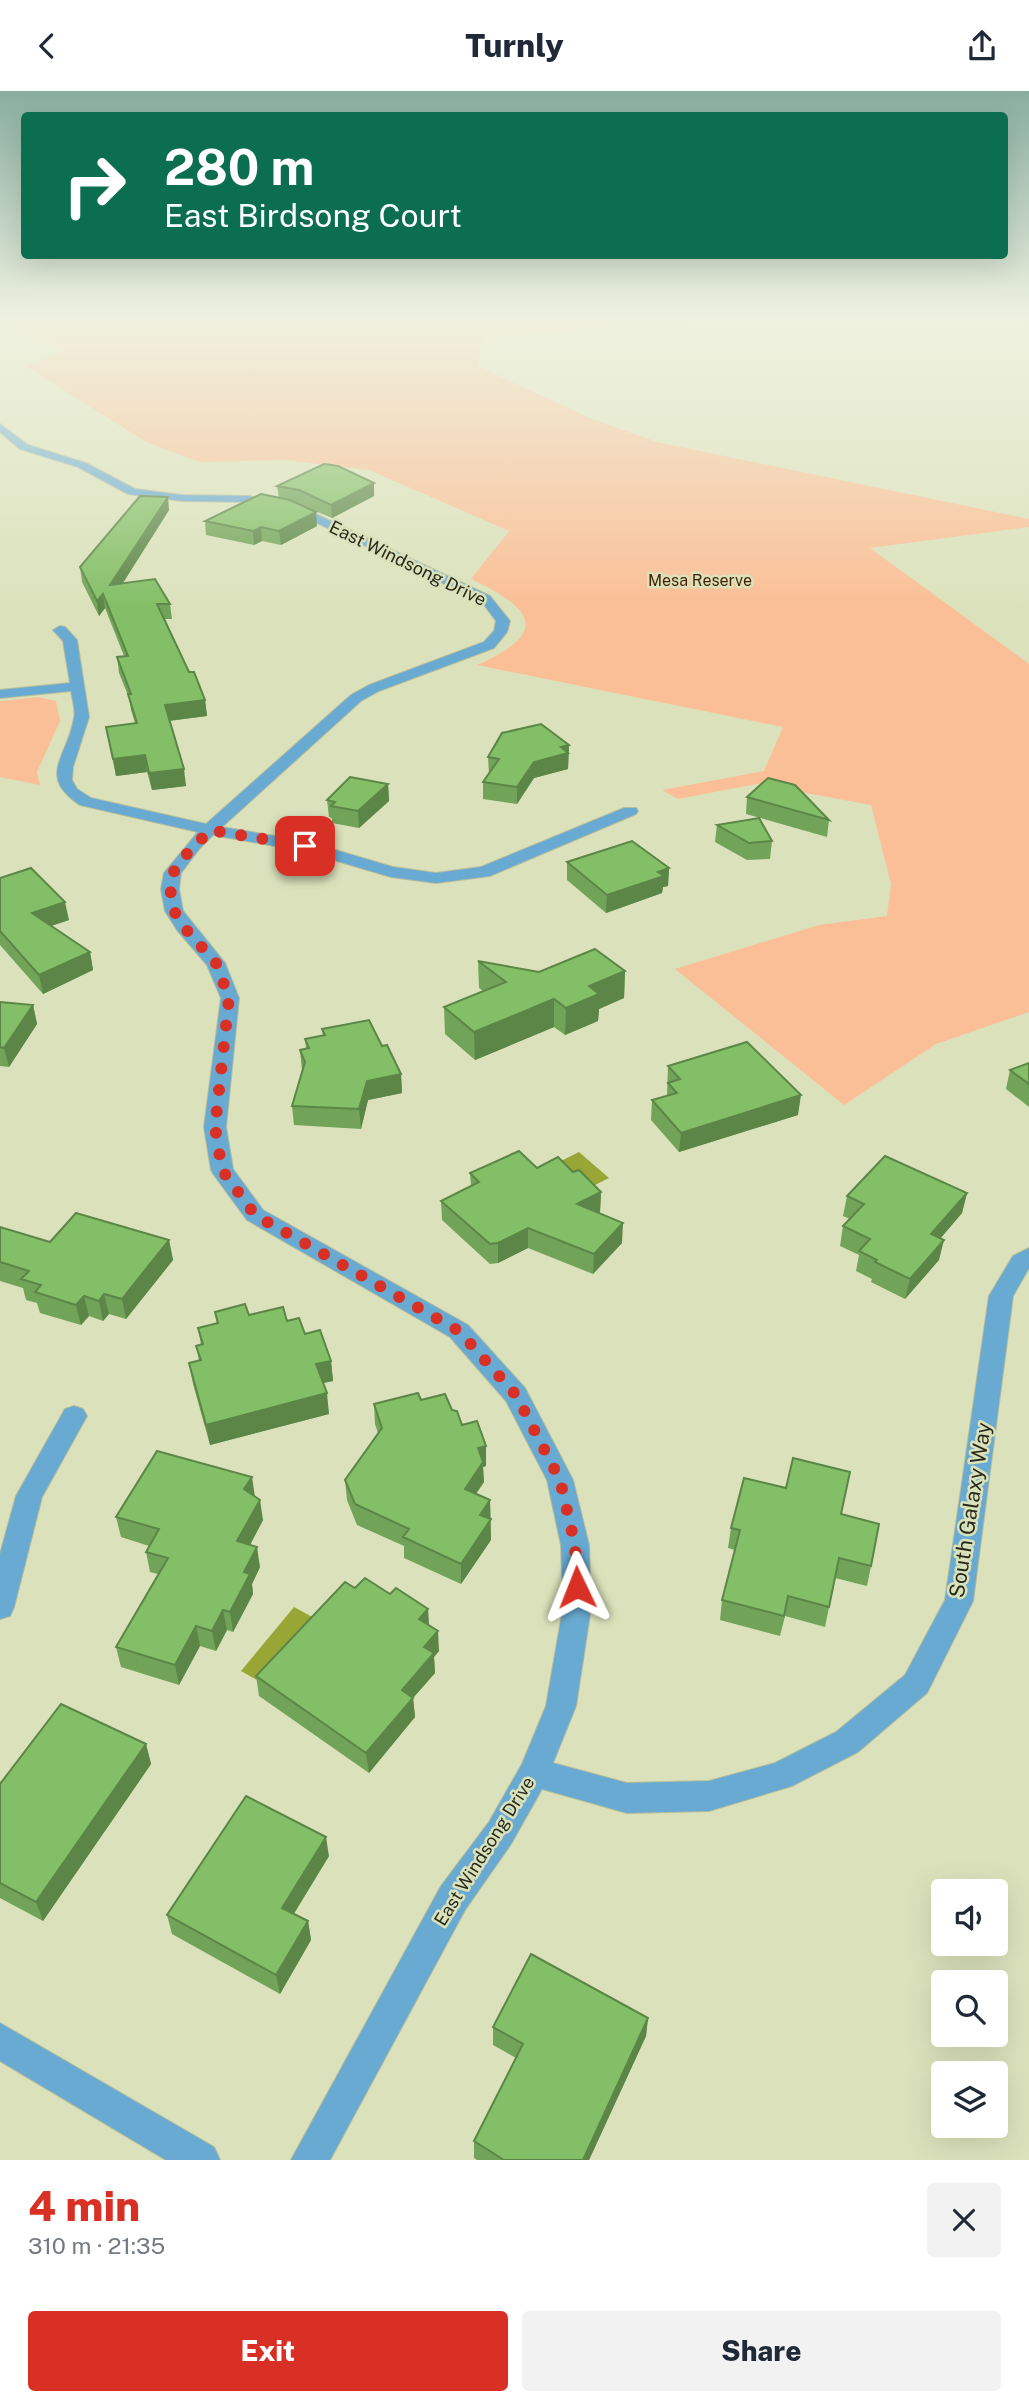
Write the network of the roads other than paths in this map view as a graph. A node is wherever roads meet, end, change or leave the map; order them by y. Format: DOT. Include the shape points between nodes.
graph roads {
  1 [pos="0,427"];
  2 [pos="60,629"];
  3 [pos="78,687"];
  4 [pos="0,694"];
  5 [pos="630,811"];
  6 [pos="210,830"];
  7 [pos="1029,1256"];
  8 [pos="74,1416"];
  9 [pos="0,1607"];
  10 [pos="534,1772"];
  11 [pos="0,2041"];
  12 [pos="201,2160"];
  13 [pos="310,2160"];
  1 -- 6 [label="street, East Windsong Drive" via="24,447 82,465 132,492 249,499 295,508 486,599 503,621 489,645 356,698"];
  2 -- 3 [label="street" via="70,640"];
  3 -- 4 [label="street"];
  3 -- 6 [label="street" via="82,717 64,780 71,792 108,809"];
  5 -- 6 [label="street" via="484,872 436,878 391,872 305,846"];
  6 -- 10 [label="street, East Windsong Drive" via="182,859 170,888 174,911 216,963 229,998 215,1127 222,1170 255,1215 459,1331 516,1395 560,1480 575,1545 577,1608 561,1706"];
  7 -- 10 [label="street, South Galaxy Way" via="1001,1296 959,1601 916,1684 847,1742 781,1776 709,1795 627,1798"];
  8 -- 9 [label="street" via="29,1496"];
  10 -- 13 [label="street, East Windsong Drive" via="499,1833 453,1898"];
  11 -- 12 [label="street"];
}
